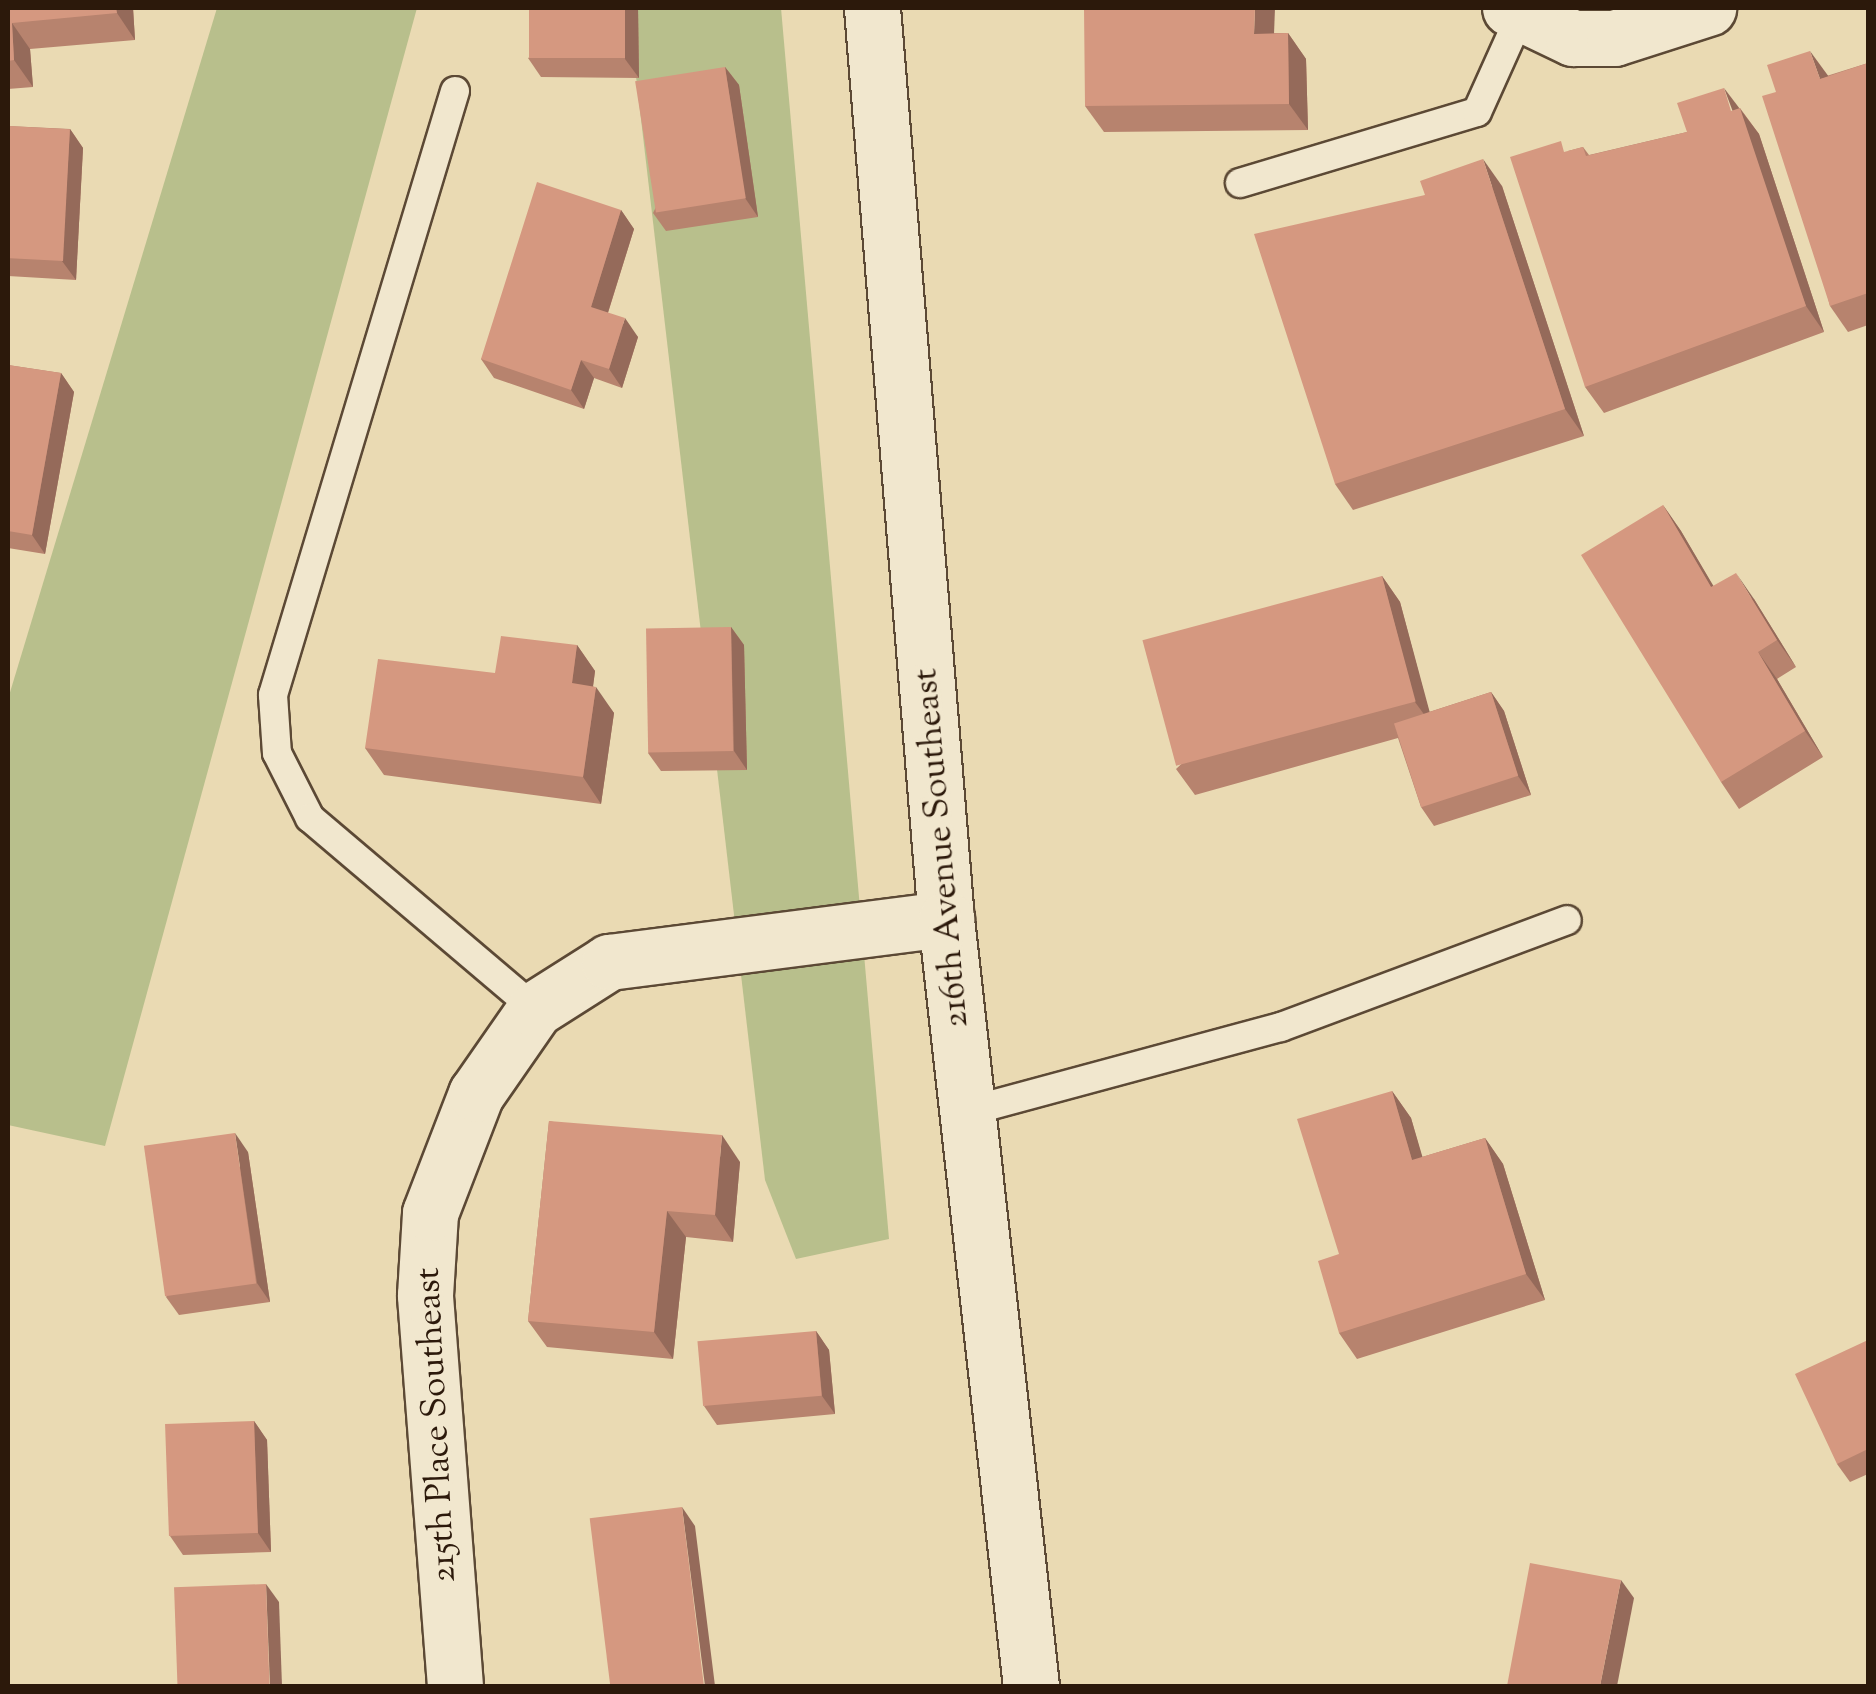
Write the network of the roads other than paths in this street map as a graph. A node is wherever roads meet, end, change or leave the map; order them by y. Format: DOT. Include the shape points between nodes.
graph roads {
  1 [pos="872,8"];
  2 [pos="1708,8"];
  3 [pos="1515,11"];
  4 [pos="455,91"];
  5 [pos="1240,183"];
  6 [pos="946,919"];
  7 [pos="1567,920"];
  8 [pos="534,1010"];
  9 [pos="969,1110"];
  10 [pos="455,1686"];
  11 [pos="1031,1686"];
  1 -- 6 [label="street, 216th Avenue Southeast"];
  2 -- 3 [label="street" via="1614,38 1574,38"];
  3 -- 5 [label="lane" via="1477,112"];
  4 -- 8 [label="lane" via="274,695 277,753 310,818"];
  6 -- 8 [label="street" via="609,962"];
  6 -- 9 [label="street, 216th Avenue Southeast"];
  7 -- 9 [label="lane" via="1280,1027"];
  8 -- 10 [label="street, 215th Place Southeast" via="476,1094 430,1212 426,1295"];
  9 -- 11 [label="street, 216th Avenue Southeast"];
}
